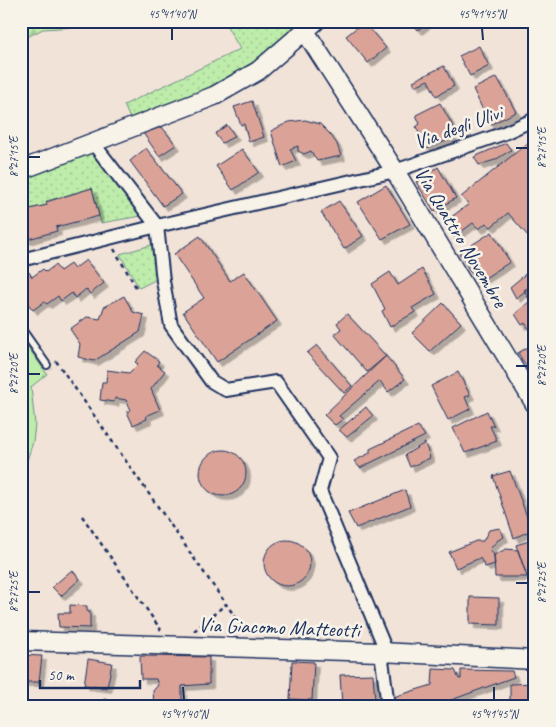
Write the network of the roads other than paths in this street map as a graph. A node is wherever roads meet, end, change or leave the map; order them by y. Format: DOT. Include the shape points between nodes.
graph roads {
  1 [pos="311,26"];
  2 [pos="535,119"];
  3 [pos="93,143"];
  4 [pos="21,170"];
  5 [pos="395,171"];
  6 [pos="157,226"];
  7 [pos="21,260"];
  8 [pos="21,328"];
  9 [pos="47,365"];
  10 [pos="535,404"];
  11 [pos="21,641"];
  12 [pos="384,653"];
  13 [pos="535,660"];
  14 [pos="388,706"];
  1 -- 3 [label="street" via="258,70 214,96"];
  1 -- 5 [label="street, Via Quattro Novembre"];
  2 -- 5 [label="street, Via degli Ulivi" via="502,134"];
  3 -- 4 [label="street"];
  3 -- 6 [label="street"];
  5 -- 6 [label="street, Via Quattro Novembre"];
  5 -- 10 [label="street, Via Quattro Novembre"];
  6 -- 7 [label="street, Via Quattro Novembre"];
  6 -- 12 [label="street" via="171,325 210,381 226,390 276,382 329,458 320,491"];
  8 -- 9 [label="lane"];
  11 -- 12 [label="street, Via Giacomo Matteotti"];
  12 -- 13 [label="street, Via Giacomo Matteotti"];
  12 -- 14 [label="street"];
}
